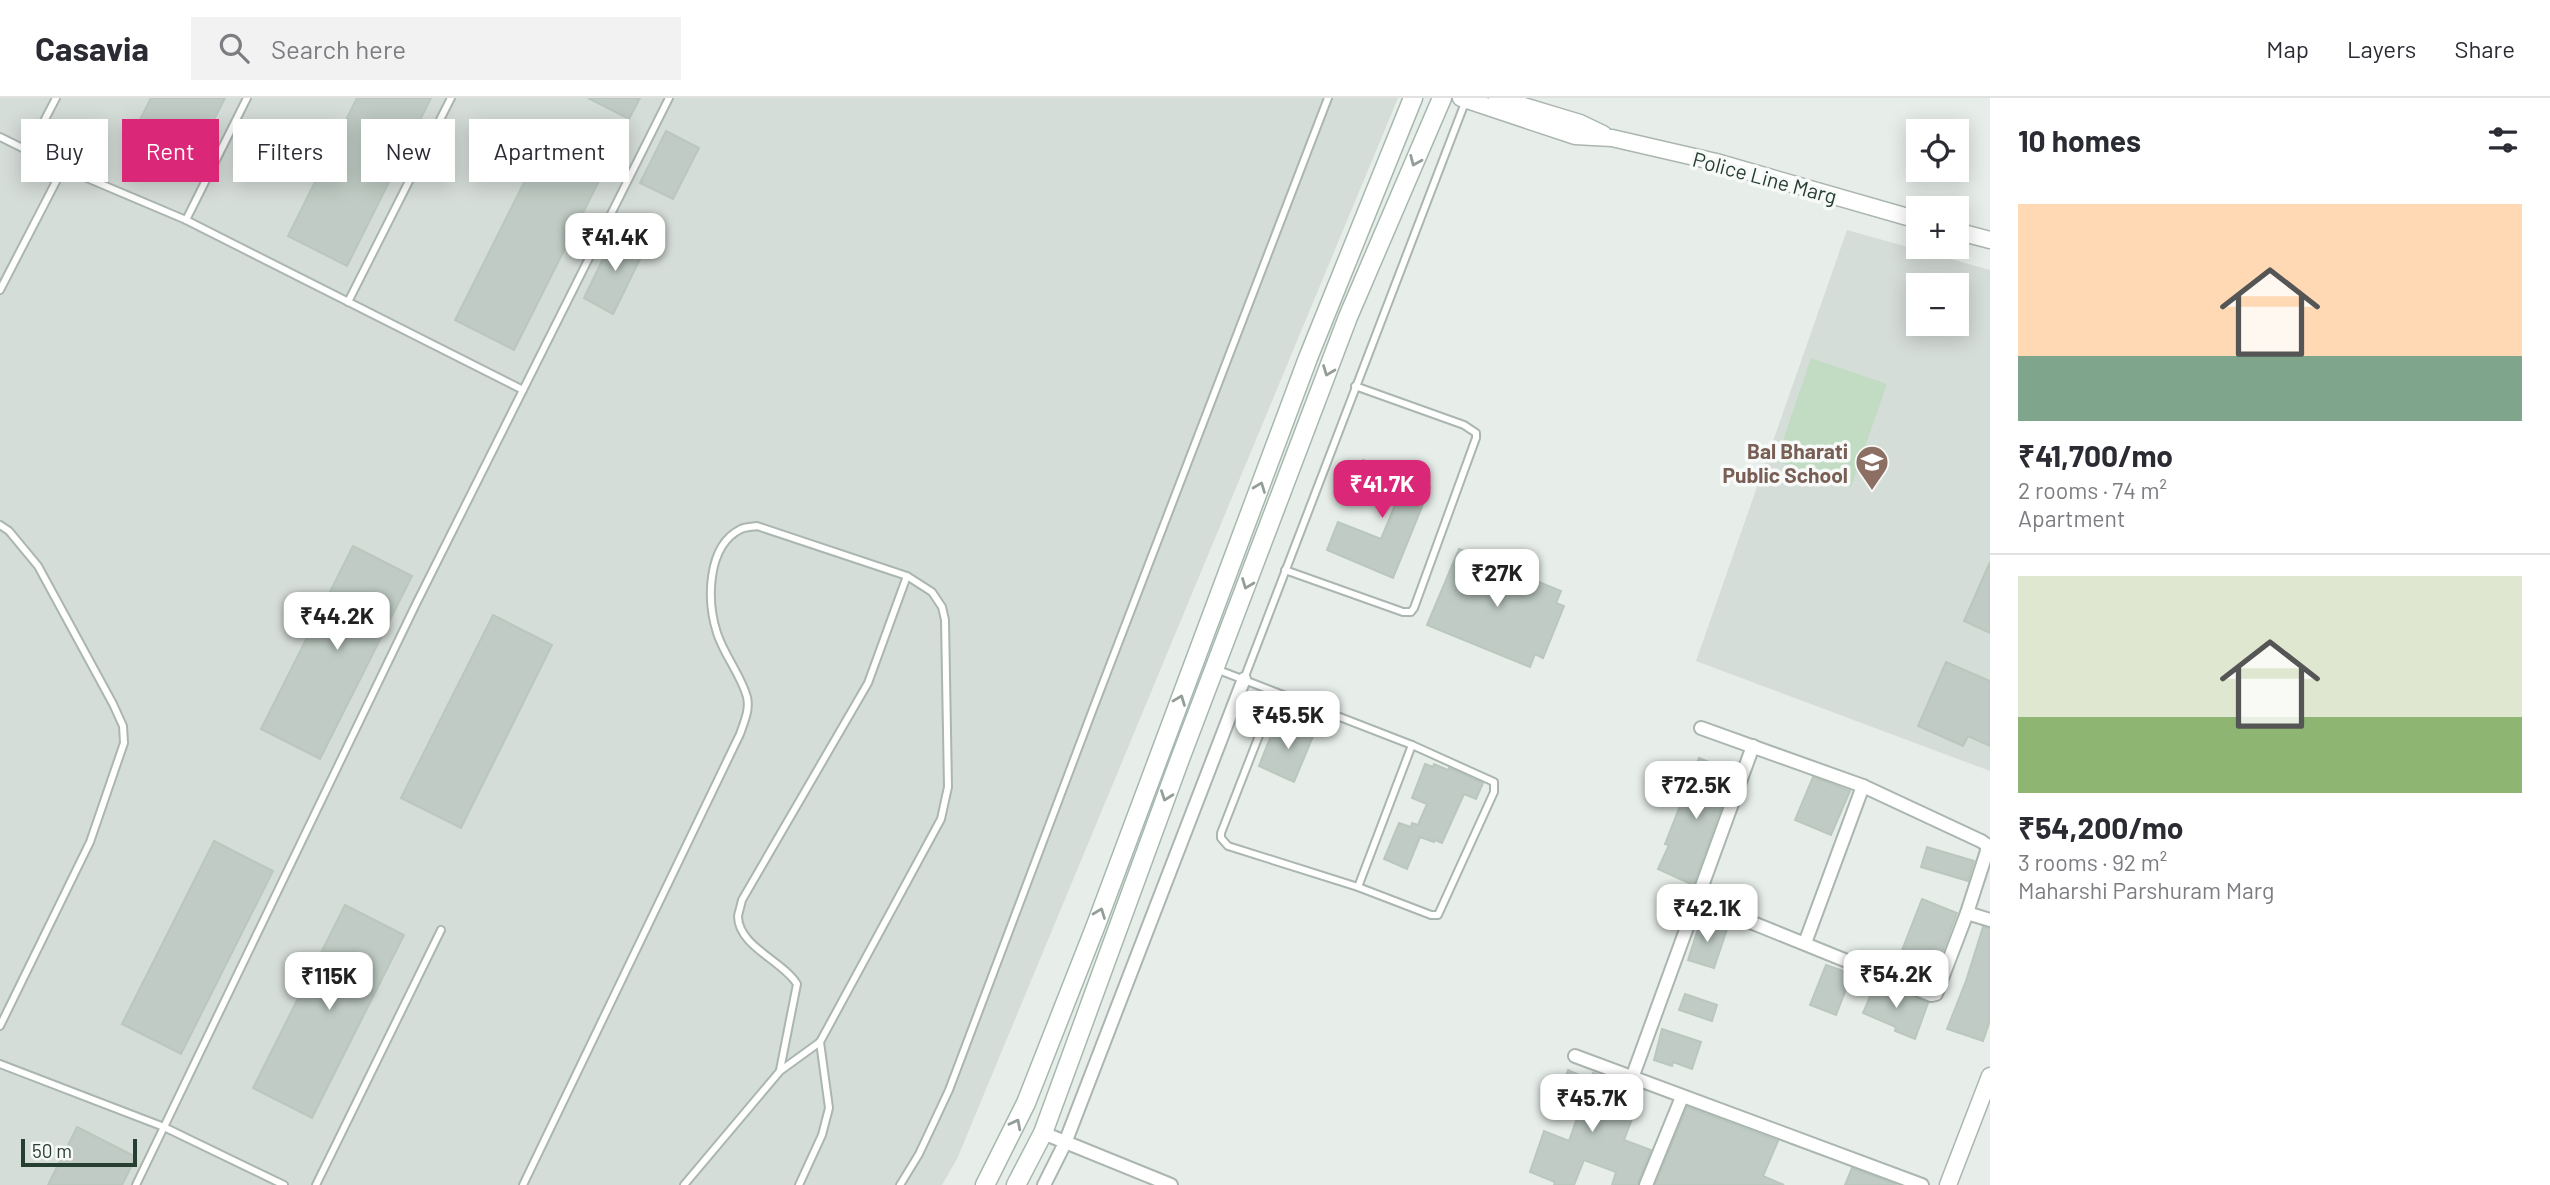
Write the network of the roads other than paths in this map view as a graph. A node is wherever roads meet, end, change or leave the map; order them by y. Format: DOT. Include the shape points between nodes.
graph roads {
  1 [pos="56,98"];
  2 [pos="247,98"];
  3 [pos="451,98"];
  4 [pos="669,98"];
  5 [pos="1328,98"];
  6 [pos="1413,98"];
  7 [pos="1441,98"];
  8 [pos="1497,98"];
  9 [pos="1465,99"];
  10 [pos="45,119"];
  11 [pos="0,137"];
  12 [pos="1612,138"];
  13 [pos="21,146"];
  14 [pos="56,182"];
  15 [pos="96,182"];
  16 [pos="1906,217"];
  17 [pos="186,220"];
  18 [pos="1969,234"];
  19 [pos="1990,240"];
  20 [pos="0,290"];
  21 [pos="348,302"];
  22 [pos="1356,386"];
  23 [pos="523,390"];
  24 [pos="0,525"];
  25 [pos="1285,570"];
  26 [pos="907,576"];
  27 [pos="1214,668"];
  28 [pos="1244,679"];
  29 [pos="1276,692"];
  30 [pos="1701,728"];
  31 [pos="1412,745"];
  32 [pos="1753,746"];
  33 [pos="1863,786"];
  34 [pos="1358,887"];
  35 [pos="1696,900"];
  36 [pos="1967,913"];
  37 [pos="1990,920"];
  38 [pos="440,930"];
  39 [pos="1805,943"];
  40 [pos="0,1026"];
  41 [pos="820,1042"];
  42 [pos="1575,1056"];
  43 [pos="0,1064"];
  44 [pos="780,1070"];
  45 [pos="1990,1076"];
  46 [pos="1632,1078"];
  47 [pos="1682,1097"];
  48 [pos="164,1127"];
  49 [pos="1043,1133"];
  50 [pos="1065,1143"];
  51 [pos="136,1185"];
  52 [pos="284,1185"];
  53 [pos="316,1185"];
  54 [pos="523,1185"];
  55 [pos="684,1185"];
  56 [pos="799,1185"];
  57 [pos="900,1185"];
  58 [pos="985,1185"];
  59 [pos="1016,1185"];
  60 [pos="1044,1185"];
  61 [pos="1171,1185"];
  62 [pos="1646,1185"];
  63 [pos="1922,1185"];
  64 [pos="1948,1185"];
  1 -- 10 [label="lane"];
  2 -- 17 [label="lane"];
  3 -- 21 [label="lane"];
  4 -- 23 [label="lane"];
  5 -- 57 [label="lane" via="949,1090"];
  58 -- 6 [label="main road, one-way" via="1031,1090 1308,358"];
  7 -- 27 [label="main road, one-way" via="1348,317"];
  8 -- 12 [label="street, Police Line Marg" via="1580,123"];
  9 -- 12 [label="street, Police Line Marg" via="1575,136"];
  9 -- 22 [label="lane"];
  11 -- 13 [label="lane"];
  12 -- 16 [label="street, Police Line Marg" via="1716,162"];
  14 -- 20 [label="lane"];
  15 -- 17 [label="lane"];
  17 -- 21 [label="lane"];
  18 -- 19 [label="street"];
  21 -- 23 [label="lane"];
  22 -- 25 [label="lane"];
  22 -- 25 [label="lane" via="1476,433 1414,608 1403,612"];
  23 -- 48 [label="lane"];
  24 -- 40 [label="lane" via="38,566 113,704 123,726 124,743 90,842"];
  25 -- 28 [label="lane"];
  26 -- 41 [label="lane" via="932,593 945,620 948,788 941,819"];
  26 -- 44 [label="lane" via="868,683 742,900 738,917 742,934 797,984"];
  26 -- 54 [label="lane" via="757,526 741,529 718,555 712,575 717,634 747,697 747,712"];
  27 -- 28 [label="lane"];
  27 -- 49 [label="main road, one-way"];
  28 -- 29 [label="lane"];
  28 -- 50 [label="street"];
  29 -- 31 [label="lane"];
  29 -- 34 [label="lane" via="1221,838 1228,846"];
  30 -- 32 [label="street"];
  31 -- 34 [label="lane"];
  31 -- 34 [label="lane" via="1492,779 1494,792 1438,915"];
  32 -- 33 [label="street"];
  32 -- 35 [label="street"];
  33 -- 36 [label="street" via="1987,845"];
  33 -- 39 [label="street"];
  35 -- 39 [label="street"];
  35 -- 46 [label="street"];
  36 -- 37 [label="street"];
  36 -- 39 [label="street" via="1936,994"];
  38 -- 53 [label="lane"];
  41 -- 44 [label="lane"];
  41 -- 56 [label="lane" via="829,1108"];
  42 -- 46 [label="street"];
  43 -- 48 [label="lane"];
  44 -- 55 [label="lane"];
  45 -- 64 [label="street"];
  46 -- 47 [label="street"];
  47 -- 62 [label="street"];
  47 -- 63 [label="street"];
  48 -- 51 [label="lane"];
  48 -- 52 [label="lane"];
  49 -- 50 [label="street"];
  49 -- 59 [label="main road"];
  50 -- 60 [label="street"];
  50 -- 61 [label="street"];
}
